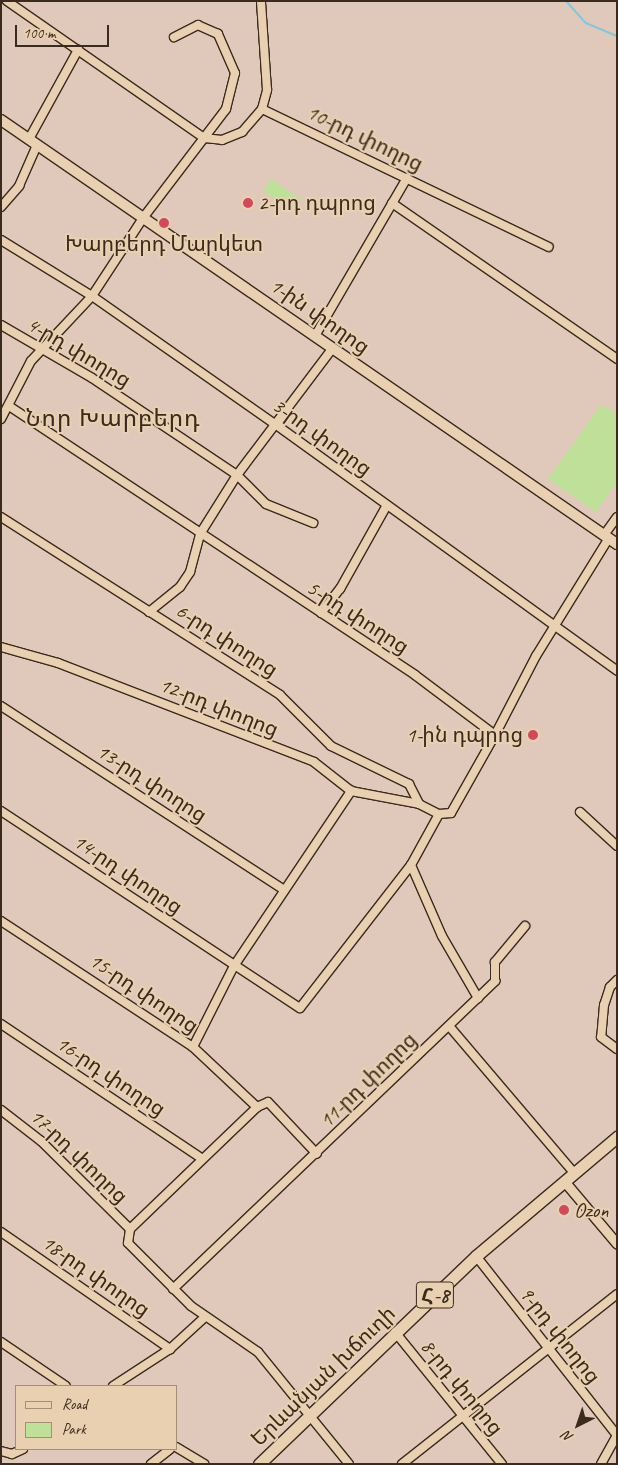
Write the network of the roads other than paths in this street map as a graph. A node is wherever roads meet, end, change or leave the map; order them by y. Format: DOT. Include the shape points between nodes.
graph roads {
  1 [pos="7,1"];
  2 [pos="261,1"];
  3 [pos="174,37"];
  4 [pos="78,50"];
  5 [pos="262,109"];
  6 [pos="1,120"];
  7 [pos="204,138"];
  8 [pos="33,142"];
  9 [pos="407,178"];
  10 [pos="392,203"];
  11 [pos="1,208"];
  12 [pos="143,218"];
  13 [pos="1,240"];
  14 [pos="549,248"];
  15 [pos="92,296"];
  16 [pos="1,325"];
  17 [pos="316,336"];
  18 [pos="43,349"];
  19 [pos="332,349"];
  20 [pos="617,360"];
  21 [pos="9,406"];
  22 [pos="1,419"];
  23 [pos="275,424"];
  24 [pos="237,475"];
  25 [pos="386,505"];
  26 [pos="1,517"];
  27 [pos="617,517"];
  28 [pos="313,524"];
  29 [pos="200,534"];
  30 [pos="610,539"];
  31 [pos="149,612"];
  32 [pos="321,613"];
  33 [pos="556,624"];
  34 [pos="1,647"];
  35 [pos="617,671"];
  36 [pos="1,706"];
  37 [pos="495,735"];
  38 [pos="352,791"];
  39 [pos="419,804"];
  40 [pos="1,812"];
  41 [pos="580,812"];
  42 [pos="439,814"];
  43 [pos="617,846"];
  44 [pos="411,865"];
  45 [pos="284,890"];
  46 [pos="1,921"];
  47 [pos="525,926"];
  48 [pos="234,966"];
  49 [pos="617,980"];
  50 [pos="478,998"];
  51 [pos="1,1024"];
  52 [pos="449,1026"];
  53 [pos="193,1047"];
  54 [pos="617,1048"];
  55 [pos="257,1107"];
  56 [pos="1,1110"];
  57 [pos="617,1137"];
  58 [pos="317,1154"];
  59 [pos="202,1158"];
  60 [pos="574,1173"];
  61 [pos="564,1181"];
  62 [pos="130,1229"];
  63 [pos="1,1232"];
  64 [pos="617,1244"];
  65 [pos="476,1256"];
  66 [pos="173,1290"];
  67 [pos="617,1294"];
  68 [pos="205,1317"];
  69 [pos="395,1332"];
  70 [pos="1,1342"];
  71 [pos="170,1349"];
  72 [pos="549,1350"];
  73 [pos="65,1385"];
  74 [pos="115,1385"];
  75 [pos="463,1414"];
  76 [pos="311,1415"];
  77 [pos="617,1435"];
  78 [pos="178,1449"];
  79 [pos="21,1450"];
  80 [pos="169,1450"];
  81 [pos="1,1451"];
  82 [pos="151,1464"];
  83 [pos="204,1464"];
  84 [pos="259,1464"];
  85 [pos="349,1464"];
  86 [pos="402,1464"];
  87 [pos="502,1464"];
  88 [pos="601,1464"];
  1 -- 4 [label="street"];
  2 -- 5 [label="street" via="267,90"];
  3 -- 7 [label="street" via="198,25 209,27 230,54 235,73 232,91 226,109"];
  4 -- 7 [label="street"];
  4 -- 8 [label="street"];
  5 -- 7 [label="street" via="233,138"];
  5 -- 9 [label="street, 10-րդ փողոց"];
  6 -- 8 [label="main road, 1-ին փողոց"];
  7 -- 12 [label="street"];
  8 -- 11 [label="street" via="19,186"];
  8 -- 12 [label="main road, 1-ին փողոց"];
  9 -- 10 [label="street"];
  9 -- 14 [label="street, 10-րդ փողոց"];
  10 -- 17 [label="street"];
  10 -- 20 [label="street"];
  12 -- 15 [label="street"];
  12 -- 17 [label="main road, 1-ին փողոց"];
  13 -- 15 [label="street, 3-րդ փողոց"];
  15 -- 18 [label="street"];
  15 -- 23 [label="street, 3-րդ փողոց"];
  16 -- 18 [label="street, 4-րդ փողոց"];
  17 -- 19 [label="main road, 1-ին փողոց"];
  18 -- 21 [label="street" via="31,362"];
  18 -- 24 [label="street, 4-րդ փողոց"];
  19 -- 23 [label="street"];
  19 -- 30 [label="main road, 1-ին փողոց"];
  21 -- 22 [label="street"];
  21 -- 29 [label="street, 5-րդ փողոց"];
  23 -- 24 [label="street"];
  23 -- 25 [label="street, 3-րդ փողոց"];
  24 -- 28 [label="street, 4-րդ փողոց" via="266,504"];
  24 -- 29 [label="street"];
  25 -- 32 [label="street" via="340,589"];
  25 -- 33 [label="street, 3-րդ փողոց"];
  26 -- 31 [label="street, 6-րդ փողոց"];
  27 -- 30 [label="street"];
  29 -- 31 [label="street" via="190,572 180,587"];
  29 -- 32 [label="street, 5-րդ փողոց"];
  30 -- 33 [label="street"];
  31 -- 39 [label="street, 6-րդ փողոց" via="280,695 331,746 408,784"];
  32 -- 37 [label="street, 5-րդ փողոց" via="415,675"];
  33 -- 35 [label="street, 3-րդ փողոց"];
  33 -- 37 [label="street"];
  34 -- 38 [label="street, 12-րդ փողոց" via="58,662 314,762"];
  36 -- 45 [label="street, 13-րդ փողոց"];
  37 -- 42 [label="street" via="451,813"];
  38 -- 39 [label="street, 12-րդ փողոց"];
  38 -- 45 [label="street"];
  39 -- 42 [label="street, 12-րդ փողոց"];
  40 -- 48 [label="street, 14-րդ փողոց"];
  41 -- 43 [label="street"];
  42 -- 44 [label="street"];
  44 -- 48 [label="street, 14-րդ փողոց" via="300,1008"];
  44 -- 50 [label="street" via="442,936"];
  45 -- 48 [label="street"];
  46 -- 53 [label="street, 15-րդ փողոց"];
  47 -- 50 [label="street, 11-րդ փողոց" via="495,962 495,981"];
  48 -- 53 [label="street"];
  49 -- 54 [label="street" via="610,987 604,1004 600,1036"];
  50 -- 52 [label="street, 11-րդ փողոց"];
  51 -- 59 [label="street, 16-րդ փողոց"];
  52 -- 58 [label="street, 11-րդ փողոց"];
  52 -- 60 [label="street"];
  53 -- 55 [label="street, 15-րդ փողոց"];
  55 -- 58 [label="street" via="268,1102"];
  55 -- 59 [label="street"];
  56 -- 62 [label="street, 17-րդ փողոց" via="41,1141"];
  57 -- 60 [label="main road, Երևանյան խճուղի / Հ-8"];
  58 -- 66 [label="street, 11-րդ փողոց"];
  59 -- 62 [label="street"];
  60 -- 61 [label="main road, Երևանյան խճուղի / Հ-8"];
  61 -- 64 [label="street"];
  61 -- 65 [label="main road, Երևանյան խճուղի / Հ-8"];
  62 -- 66 [label="street" via="128,1244"];
  63 -- 71 [label="street, 18-րդ փողոց"];
  65 -- 69 [label="main road, Երևանյան խճուղի / Հ-8"];
  65 -- 72 [label="street, 9-րդ փողոց"];
  66 -- 68 [label="street"];
  67 -- 72 [label="street"];
  68 -- 71 [label="street"];
  68 -- 76 [label="street" via="258,1352"];
  69 -- 75 [label="street, 8-րդ փողոց"];
  69 -- 76 [label="main road, Երևանյան խճուղի / Հ-8"];
  70 -- 73 [label="street"];
  71 -- 74 [label="street"];
  72 -- 75 [label="street"];
  72 -- 77 [label="street, 9-րդ փողոց"];
  75 -- 86 [label="street"];
  75 -- 87 [label="street, 8-րդ փողոց"];
  76 -- 84 [label="main road, Երևանյան խճուղի / Հ-8"];
  76 -- 85 [label="street"];
  77 -- 88 [label="street, 9-րդ փողոց"];
  78 -- 83 [label="street"];
  79 -- 81 [label="street" via="12,1454"];
  80 -- 82 [label="street"];
}
